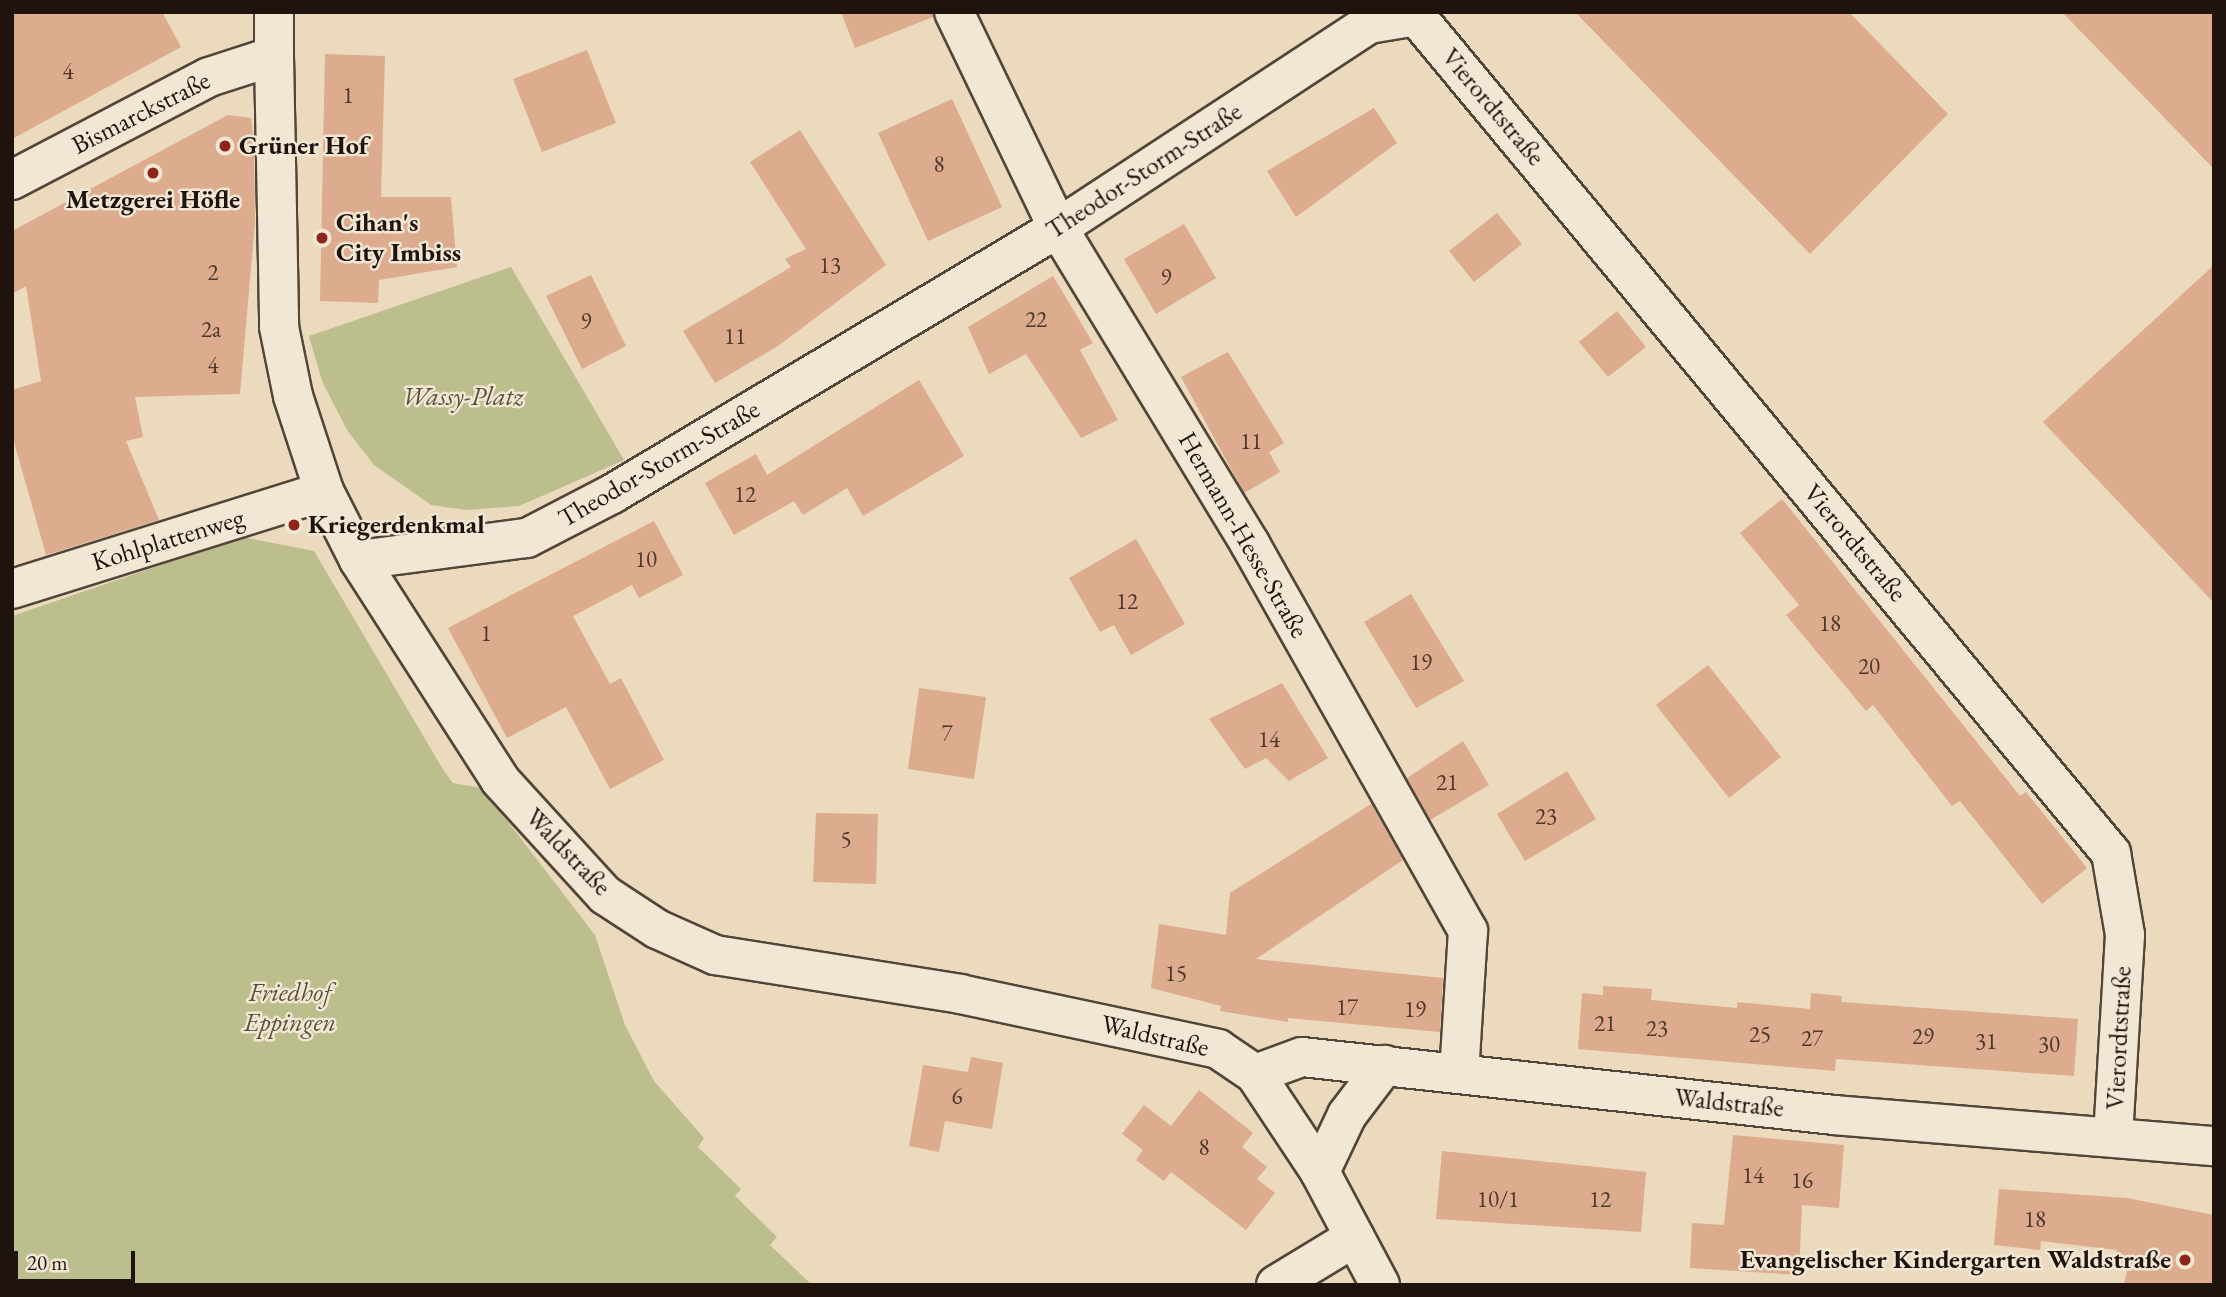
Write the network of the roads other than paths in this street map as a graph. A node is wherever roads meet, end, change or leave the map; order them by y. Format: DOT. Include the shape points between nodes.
graph roads {
  1 [pos="274,12"];
  2 [pos="954,12"];
  3 [pos="1416,16"];
  4 [pos="274,56"];
  5 [pos="12,180"];
  6 [pos="1058,228"];
  7 [pos="324,491"];
  8 [pos="359,560"];
  9 [pos="12,589"];
  10 [pos="1385,1065"];
  11 [pos="1459,1073"];
  12 [pos="1255,1074"];
  13 [pos="2113,1136"];
  14 [pos="2214,1146"];
  15 [pos="1320,1172"];
  16 [pos="1355,1237"];
  17 [pos="1276,1285"];
  18 [pos="1380,1285"];
  1 -- 4 [label="street"];
  2 -- 6 [label="street, Hermann-Hesse-Straße"];
  3 -- 6 [label="street, Theodor-Storm-Straße" via="1369,24"];
  3 -- 13 [label="street, Vierordtstraße" via="2111,853 2125,935"];
  4 -- 5 [label="street, Bismarckstraße" via="208,76"];
  4 -- 7 [label="street" via="279,327 293,396"];
  6 -- 8 [label="street, Theodor-Storm-Straße" via="612,494 527,538"];
  6 -- 11 [label="street, Hermann-Hesse-Straße" via="1250,544 1468,931"];
  7 -- 8 [label="street"];
  7 -- 9 [label="street, Kohlplattenweg"];
  8 -- 12 [label="street, Waldstraße" via="500,780 605,895 657,929 715,955 960,994 1188,1040 1218,1049"];
  10 -- 11 [label="street, Waldstraße"];
  10 -- 12 [label="street, Waldstraße" via="1302,1057"];
  10 -- 15 [label="street" via="1347,1115"];
  11 -- 13 [label="street, Waldstraße" via="1834,1115"];
  12 -- 15 [label="street"];
  13 -- 14 [label="street, Waldstraße"];
  15 -- 16 [label="street"];
  16 -- 17 [label="street"];
  16 -- 18 [label="street"];
}
